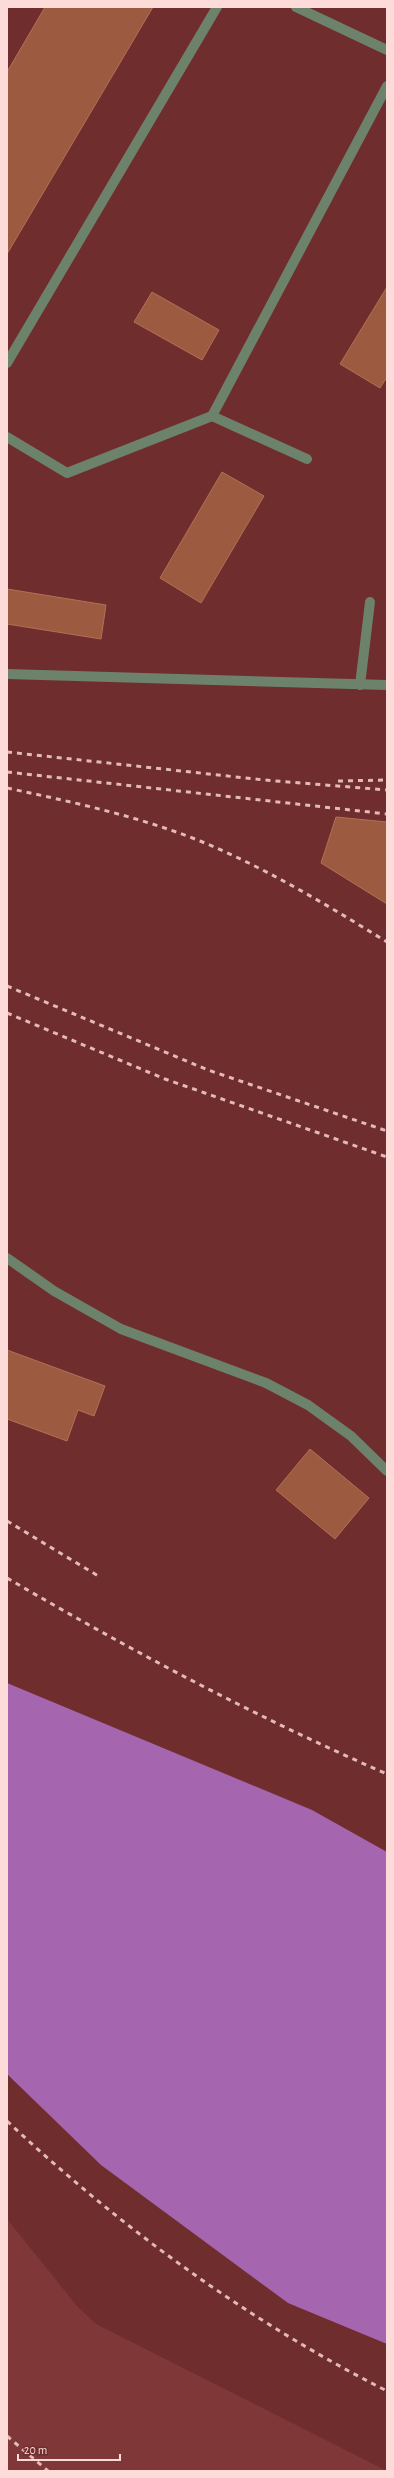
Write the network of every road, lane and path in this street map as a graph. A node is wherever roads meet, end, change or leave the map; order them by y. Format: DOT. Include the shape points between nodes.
graph roads {
  1 [pos="217,7"];
  2 [pos="296,7"];
  3 [pos="387,50"];
  4 [pos="387,86"];
  5 [pos="7,364"];
  6 [pos="212,416"];
  7 [pos="7,437"];
  8 [pos="308,459"];
  9 [pos="370,602"];
  10 [pos="7,674"];
  11 [pos="360,685"];
  12 [pos="387,686"];
  13 [pos="7,1258"];
  14 [pos="387,1471"];
  1 -- 5 [label="lane"];
  2 -- 3 [label="lane"];
  4 -- 6 [label="lane"];
  6 -- 7 [label="lane" via="67,473"];
  6 -- 8 [label="lane"];
  9 -- 11 [label="lane"];
  10 -- 11 [label="lane"];
  11 -- 12 [label="lane"];
  13 -- 14 [label="lane" via="54,1291 121,1329 266,1383 308,1406 351,1436"];
}
